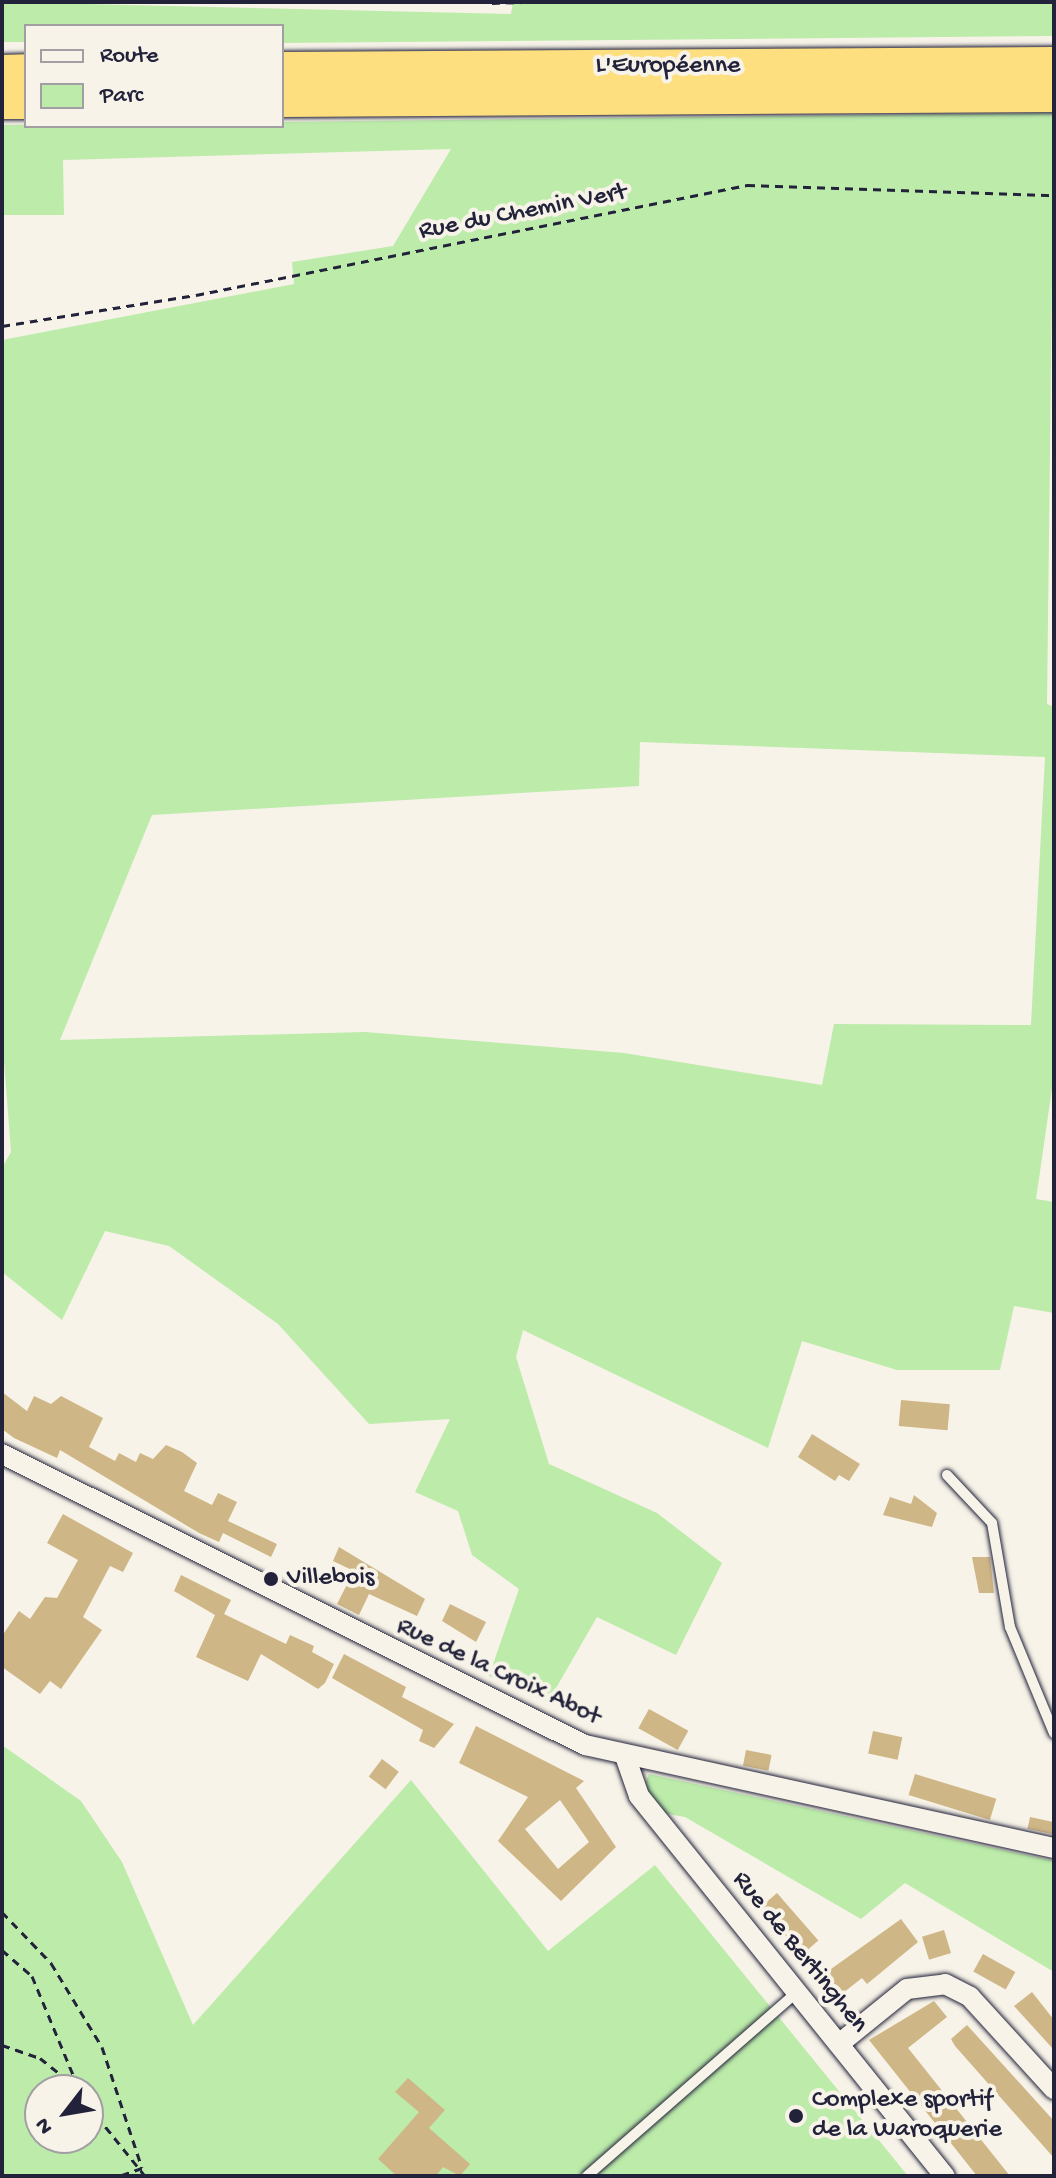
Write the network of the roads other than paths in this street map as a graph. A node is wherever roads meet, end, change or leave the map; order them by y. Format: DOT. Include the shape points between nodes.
graph roads {
  1 [pos="1054,53"];
  2 [pos="875,64"];
  3 [pos="1054,65"];
  4 [pos="284,70"];
  5 [pos="24,72"];
  6 [pos="2,73"];
  7 [pos="1054,94"];
  8 [pos="284,99"];
  9 [pos="2,101"];
  10 [pos="24,101"];
  11 [pos="2,1454"];
  12 [pos="947,1475"];
  13 [pos="1054,1733"];
  14 [pos="625,1756"];
  15 [pos="1054,1848"];
  16 [pos="796,1993"];
  17 [pos="839,2044"];
  18 [pos="1054,2089"];
  19 [pos="587,2176"];
  20 [pos="945,2176"];
  1 -- 2 [label="highway"];
  2 -- 3 [label="highway, L'Européenne"];
  2 -- 4 [label="highway, L'Européenne"];
  5 -- 6 [label="highway"];
  7 -- 8 [label="highway, L'Européenne"];
  9 -- 10 [label="highway"];
  11 -- 14 [label="street, Rue de la Croix Abot" via="557,1732"];
  12 -- 13 [label="lane" via="992,1523 1010,1627"];
  14 -- 15 [label="street, Rue de la Croix Abot"];
  14 -- 16 [label="street, Rue de Bertinghen" via="639,1796"];
  16 -- 17 [label="street, Rue de Bertinghen"];
  16 -- 19 [label="lane"];
  17 -- 18 [label="street" via="907,1989 945,1984 970,1997"];
  17 -- 20 [label="street, Rue de Bertinghen"];
}
